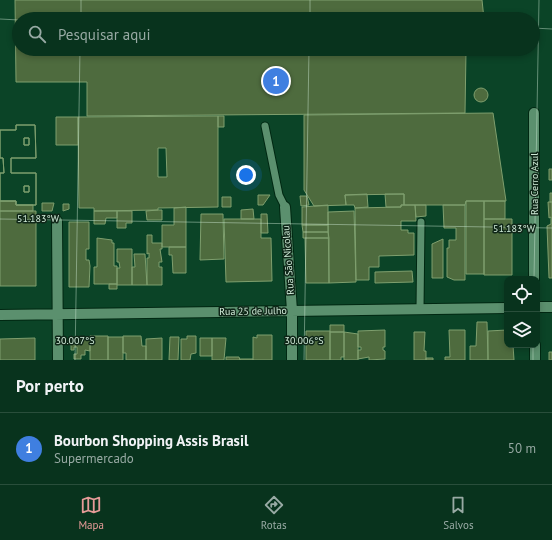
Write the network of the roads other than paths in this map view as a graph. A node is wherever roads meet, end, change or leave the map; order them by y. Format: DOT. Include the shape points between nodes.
graph roads {
  1 [pos="534,113"];
  2 [pos="265,126"];
  3 [pos="285,207"];
  4 [pos="57,221"];
  5 [pos="421,222"];
  6 [pos="534,276"];
  7 [pos="540,307"];
  8 [pos="552,307"];
  9 [pos="504,308"];
  10 [pos="420,309"];
  11 [pos="292,311"];
  12 [pos="58,314"];
  13 [pos="0,315"];
  14 [pos="535,348"];
  15 [pos="58,360"];
  16 [pos="292,360"];
  17 [pos="535,360"];
  1 -- 6 [label="street, Rua Cerro Azul"];
  2 -- 3 [label="lane" via="279,195"];
  3 -- 11 [label="street, Rua São Nicolau"];
  4 -- 12 [label="street"];
  5 -- 10 [label="lane"];
  7 -- 8 [label="street"];
  9 -- 10 [label="street, Rua 25 de Julho"];
  10 -- 11 [label="street, Rua 25 de Julho"];
  11 -- 12 [label="street, Rua 25 de Julho"];
  11 -- 16 [label="street, Rua São Nicolau"];
  12 -- 13 [label="street, Rua 25 de Julho"];
  12 -- 15 [label="street"];
  14 -- 17 [label="street"];
}
